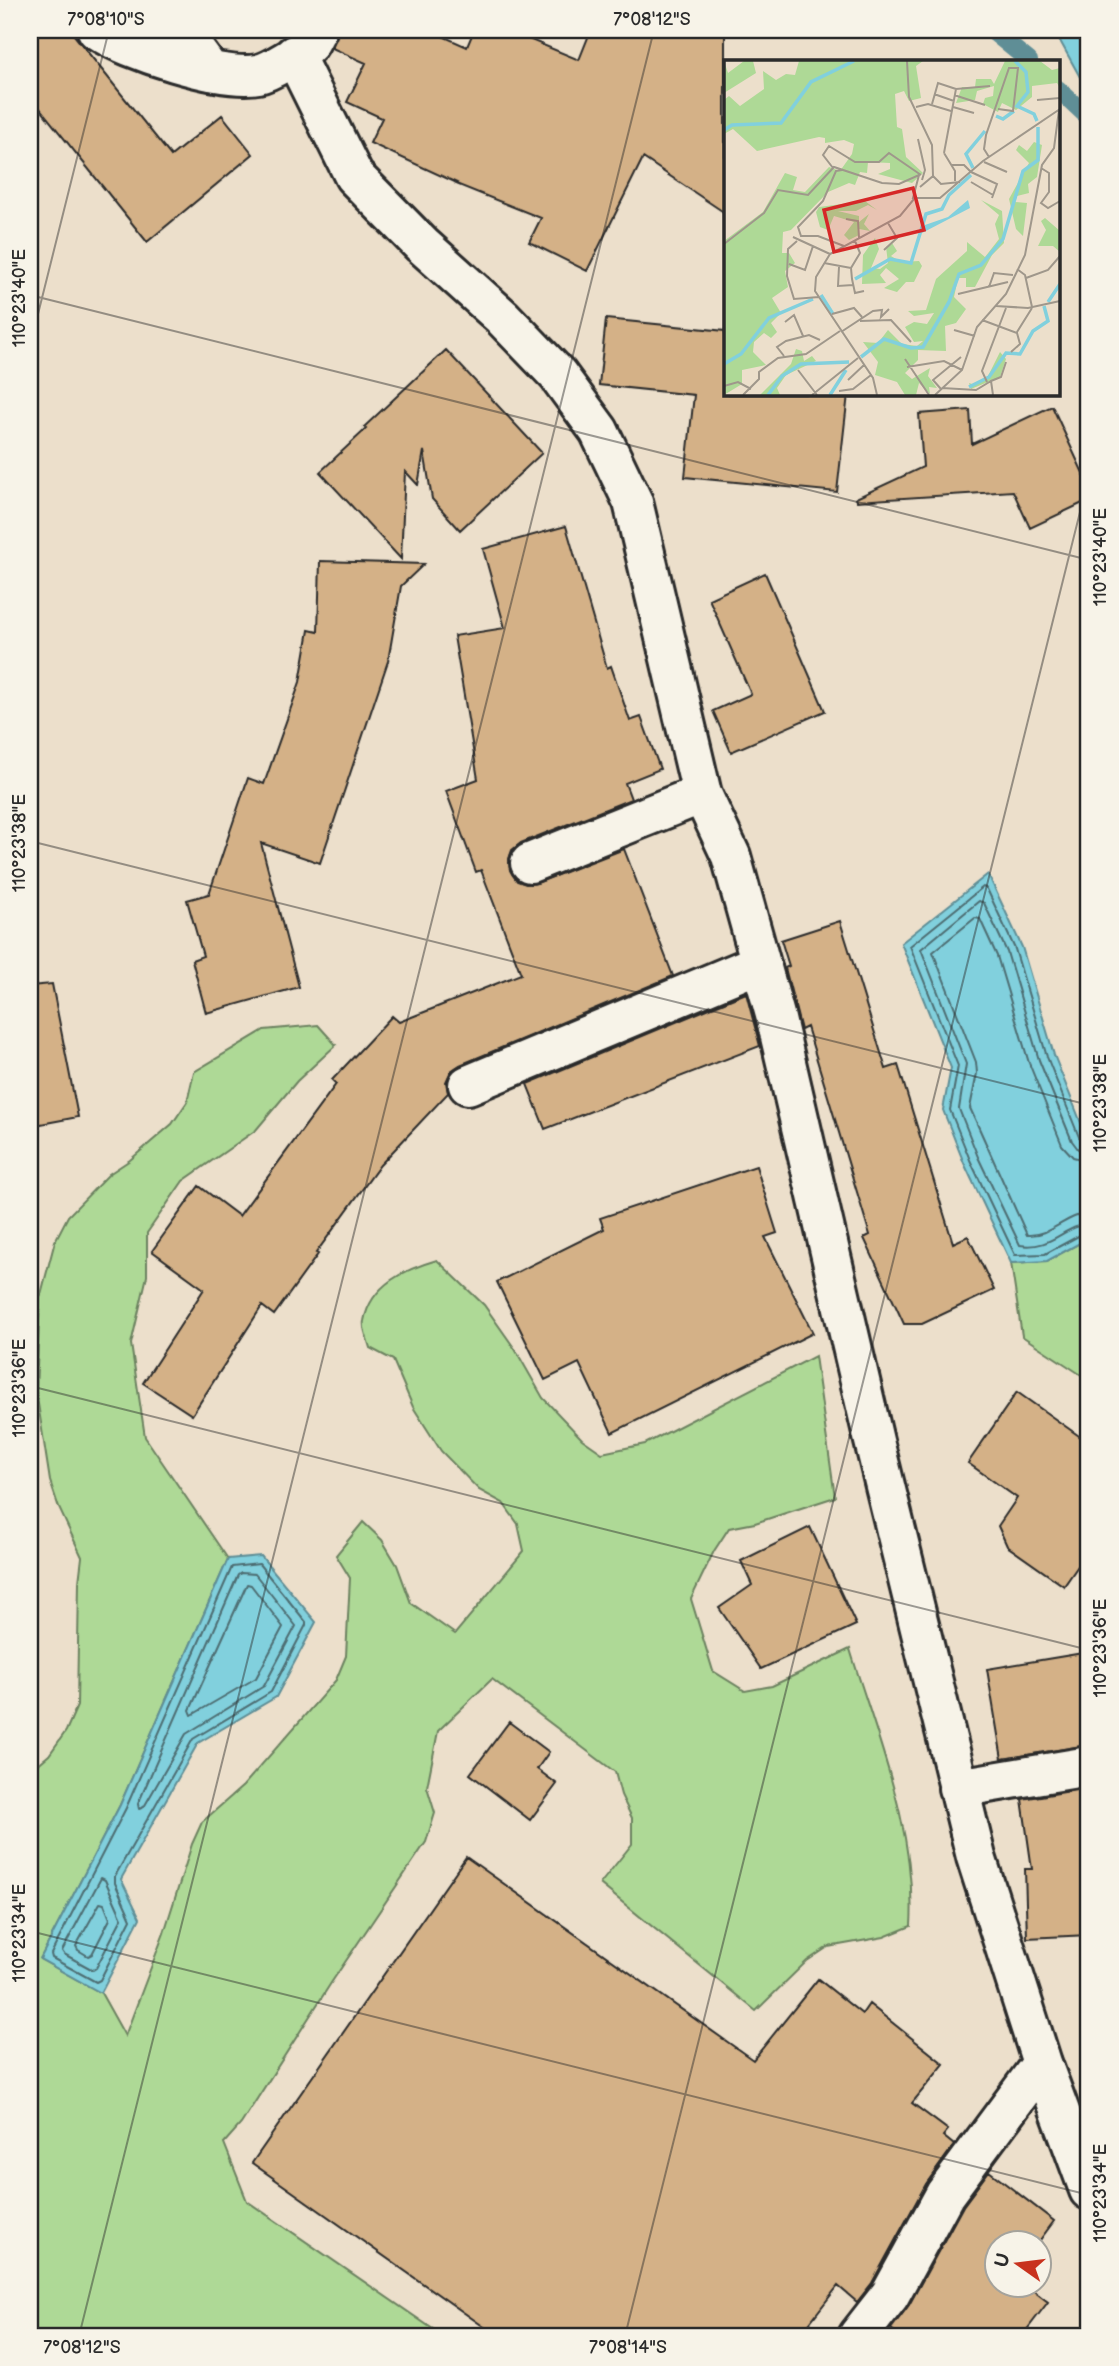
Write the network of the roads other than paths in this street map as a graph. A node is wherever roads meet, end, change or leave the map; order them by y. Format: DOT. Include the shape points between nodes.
graph roads {
  1 [pos="97,30"];
  2 [pos="180,30"];
  3 [pos="305,43"];
  4 [pos="210,71"];
  5 [pos="702,794"];
  6 [pos="530,863"];
  7 [pos="760,963"];
  8 [pos="468,1085"];
  9 [pos="1089,1766"];
  10 [pos="958,1788"];
  11 [pos="1042,2063"];
  12 [pos="1089,2190"];
  13 [pos="858,2336"];
  1 -- 4 [label="street" via="139,50"];
  2 -- 4 [label="street"];
  3 -- 4 [label="street" via="260,74"];
  3 -- 5 [label="street" via="354,176 422,246 512,327 558,375 599,431 633,502"];
  5 -- 6 [label="street"];
  5 -- 7 [label="street" via="731,856"];
  7 -- 8 [label="street"];
  7 -- 10 [label="street"];
  9 -- 10 [label="street"];
  10 -- 11 [label="street"];
  11 -- 12 [label="street"];
  11 -- 13 [label="street" via="945,2193 890,2295"];
}
